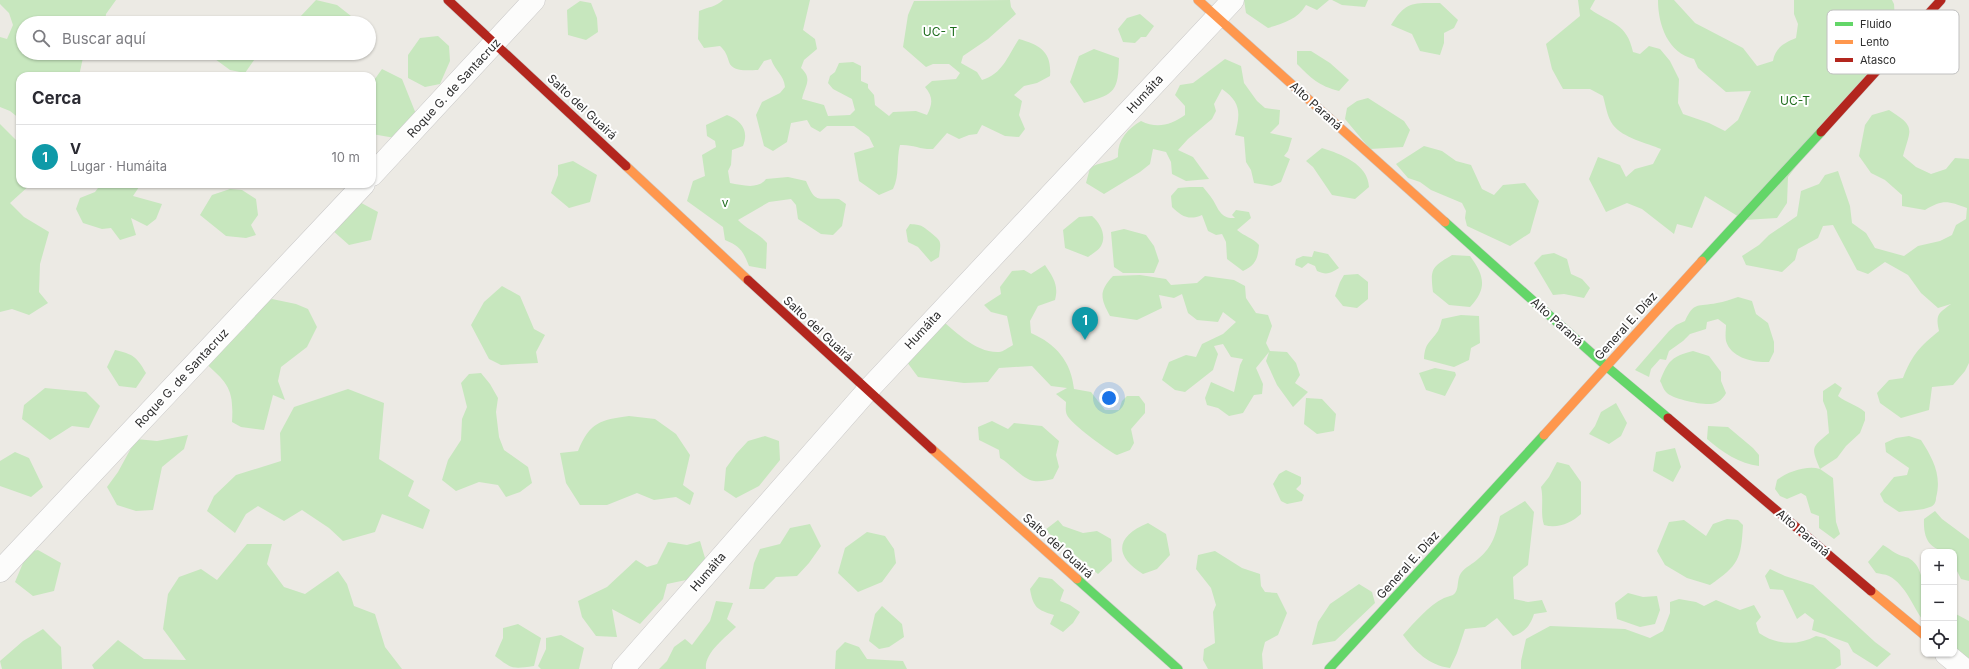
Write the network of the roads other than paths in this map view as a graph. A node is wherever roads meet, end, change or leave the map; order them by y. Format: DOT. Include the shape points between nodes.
graph roads {
  1 [pos="448,0"];
  2 [pos="534,0"];
  3 [pos="1198,0"];
  4 [pos="1233,0"];
  5 [pos="1941,0"];
  6 [pos="1932,10"];
  7 [pos="1218,17"];
  8 [pos="496,43"];
  9 [pos="1873,74"];
  10 [pos="376,171"];
  11 [pos="360,188"];
  12 [pos="1606,366"];
  13 [pos="867,391"];
  14 [pos="0,571"];
  15 [pos="1921,632"];
  16 [pos="1950,657"];
  17 [pos="623,669"];
  18 [pos="1178,669"];
  19 [pos="1329,669"];
  20 [pos="1964,669"];
  1 -- 8 [label="street, Salto del Guairá"];
  2 -- 8 [label="street, Roque G. de Santacruz"];
  3 -- 7 [label="street, Alto Paraná"];
  4 -- 7 [label="street, Humáita"];
  5 -- 6 [label="street, General E. Díaz"];
  7 -- 12 [label="street, Alto Paraná"];
  7 -- 13 [label="street, Humáita"];
  8 -- 10 [label="street, Roque G. de Santacruz"];
  8 -- 13 [label="street, Salto del Guairá"];
  9 -- 12 [label="street, General E. Díaz"];
  11 -- 14 [label="street, Roque G. de Santacruz"];
  12 -- 15 [label="street, Alto Paraná"];
  12 -- 19 [label="street, General E. Díaz"];
  13 -- 17 [label="street, Humáita"];
  13 -- 18 [label="street, Salto del Guairá"];
  16 -- 20 [label="street"];
}
